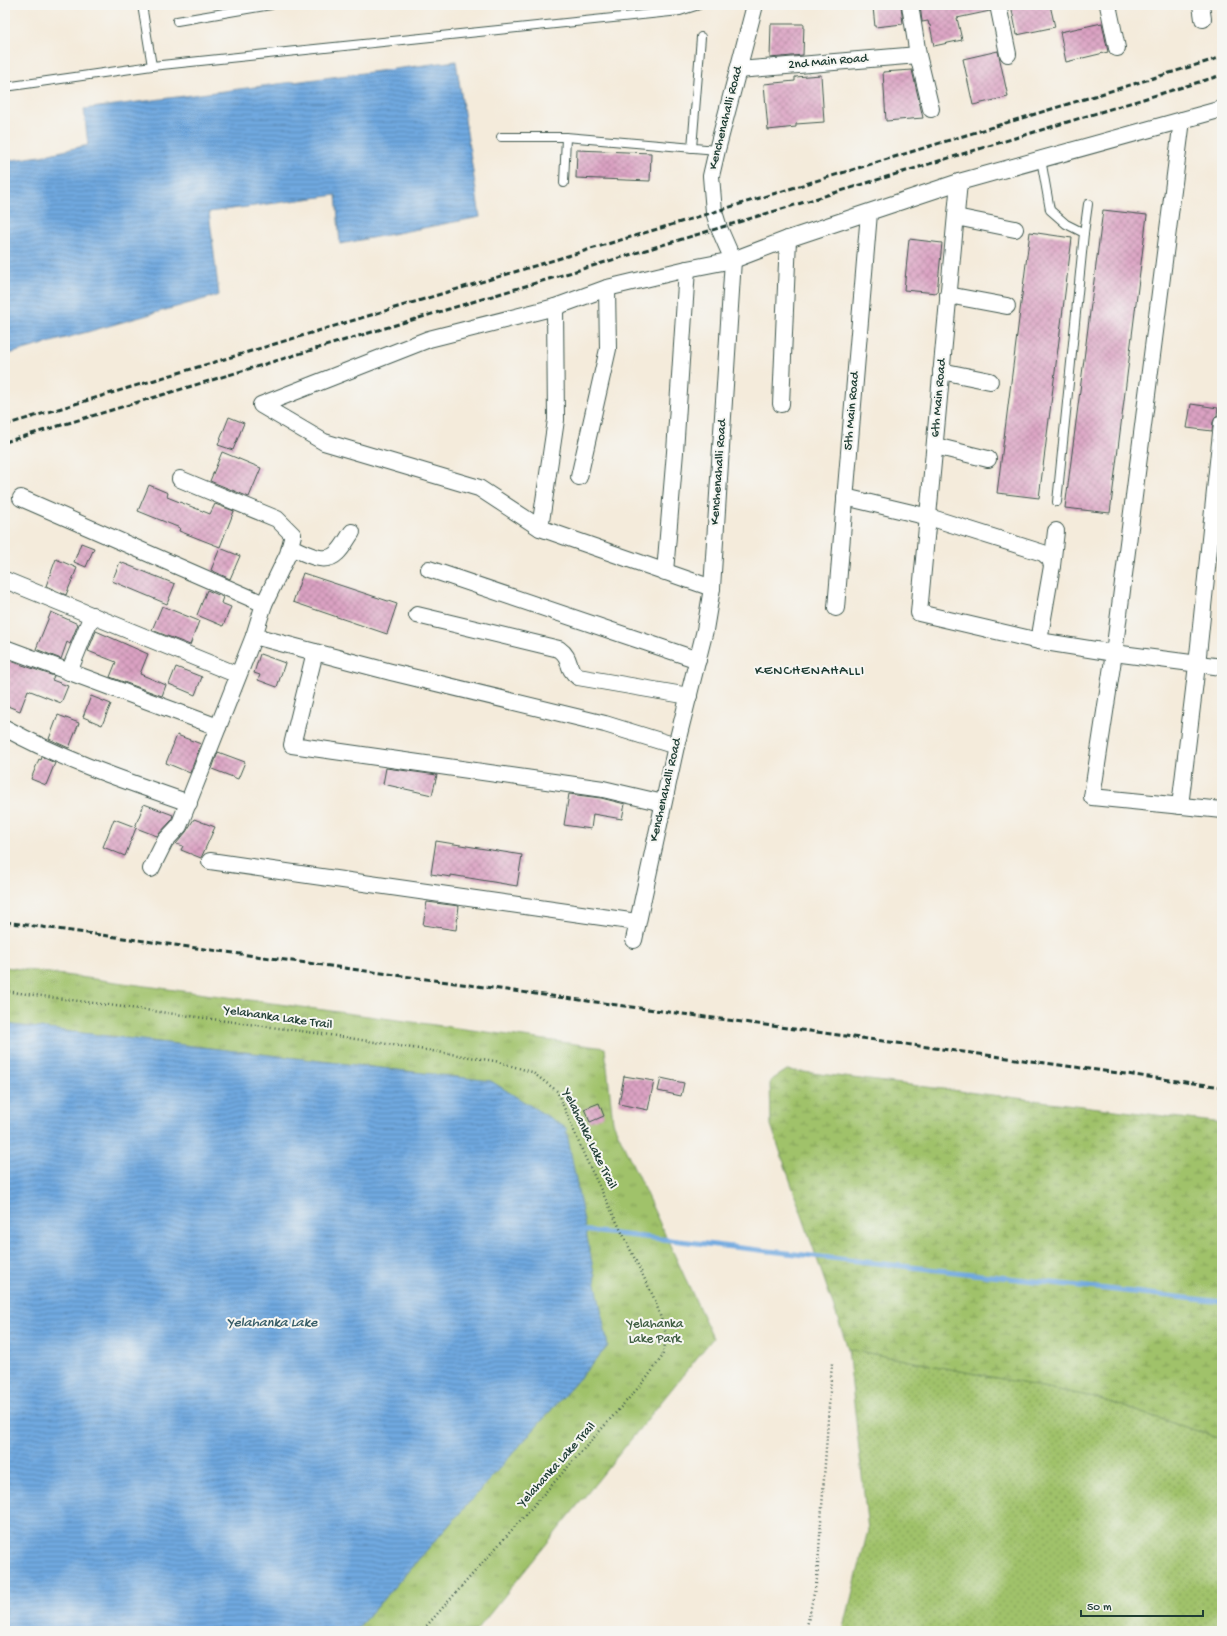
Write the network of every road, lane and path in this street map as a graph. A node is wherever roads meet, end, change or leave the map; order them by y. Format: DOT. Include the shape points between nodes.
graph roads {
  1 [pos="142,5"];
  2 [pos="271,5"];
  3 [pos="699,5"];
  4 [pos="755,5"];
  5 [pos="910,5"];
  6 [pos="998,5"];
  7 [pos="1108,5"];
  8 [pos="240,8"];
  9 [pos="177,21"];
  10 [pos="701,37"];
  11 [pos="1117,48"];
  12 [pos="918,54"];
  13 [pos="1008,54"];
  14 [pos="152,66"];
  15 [pos="738,70"];
  16 [pos="5,87"];
  17 [pos="931,109"];
  18 [pos="1222,109"];
  19 [pos="1182,120"];
  20 [pos="502,137"];
  21 [pos="566,137"];
  22 [pos="692,148"];
  23 [pos="716,150"];
  24 [pos="1041,159"];
  25 [pos="959,182"];
  26 [pos="564,183"];
  27 [pos="1088,204"];
  28 [pos="869,213"];
  29 [pos="956,217"];
  30 [pos="1015,229"];
  31 [pos="1084,234"];
  32 [pos="788,239"];
  33 [pos="733,260"];
  34 [pos="687,269"];
  35 [pos="607,288"];
  36 [pos="948,295"];
  37 [pos="556,306"];
  38 [pos="1007,306"];
  39 [pos="941,371"];
  40 [pos="990,382"];
  41 [pos="781,404"];
  42 [pos="1222,423"];
  43 [pos="935,446"];
  44 [pos="988,459"];
  45 [pos="579,477"];
  46 [pos="180,479"];
  47 [pos="845,497"];
  48 [pos="21,498"];
  49 [pos="1057,502"];
  50 [pos="929,517"];
  51 [pos="540,528"];
  52 [pos="1056,531"];
  53 [pos="352,532"];
  54 [pos="290,547"];
  55 [pos="1052,566"];
  56 [pos="429,569"];
  57 [pos="665,572"];
  58 [pos="5,580"];
  59 [pos="712,588"];
  60 [pos="264,604"];
  61 [pos="836,608"];
  62 [pos="417,614"];
  63 [pos="92,615"];
  64 [pos="254,636"];
  65 [pos="1039,641"];
  66 [pos="5,648"];
  67 [pos="315,652"];
  68 [pos="1114,653"];
  69 [pos="698,660"];
  70 [pos="1198,665"];
  71 [pos="1222,667"];
  72 [pos="69,672"];
  73 [pos="238,675"];
  74 [pos="690,696"];
  75 [pos="218,726"];
  76 [pos="5,728"];
  77 [pos="676,746"];
  78 [pos="189,803"];
  79 [pos="663,803"];
  80 [pos="1180,806"];
  81 [pos="1222,810"];
  82 [pos="210,861"];
  83 [pos="151,869"];
  84 [pos="638,922"];
  85 [pos="634,940"];
  86 [pos="5,991"];
  87 [pos="832,1363"];
  88 [pos="422,1631"];
  89 [pos="806,1631"];
  1 -- 14 [label="lane"];
  2 -- 8 [label="lane"];
  3 -- 14 [label="lane" via="680,11"];
  4 -- 15 [label="street, Kenchenahalli Road"];
  5 -- 12 [label="street"];
  6 -- 13 [label="street"];
  7 -- 11 [label="street"];
  8 -- 9 [label="lane"];
  10 -- 22 [label="lane"];
  12 -- 15 [label="street, 2nd Main Road"];
  12 -- 17 [label="street"];
  14 -- 16 [label="lane"];
  15 -- 23 [label="street, Kenchenahalli Road"];
  18 -- 19 [label="street"];
  19 -- 24 [label="street"];
  19 -- 68 [label="street"];
  20 -- 21 [label="lane"];
  21 -- 22 [label="lane"];
  21 -- 26 [label="lane"];
  22 -- 23 [label="lane"];
  23 -- 33 [label="street, Kenchenahalli Road" via="711,176 714,212"];
  24 -- 25 [label="street"];
  24 -- 31 [label="lane" via="1050,210 1066,224"];
  25 -- 28 [label="street"];
  25 -- 29 [label="street, 6th Main Road"];
  27 -- 31 [label="lane"];
  28 -- 32 [label="street"];
  28 -- 47 [label="street, 5th Main Road"];
  29 -- 30 [label="street"];
  29 -- 36 [label="street, 6th Main Road"];
  31 -- 49 [label="lane"];
  32 -- 33 [label="street"];
  32 -- 41 [label="street"];
  33 -- 34 [label="street"];
  33 -- 59 [label="street, Kenchenahalli Road"];
  34 -- 35 [label="street"];
  34 -- 57 [label="street"];
  35 -- 37 [label="street"];
  35 -- 45 [label="street" via="608,349"];
  36 -- 38 [label="street"];
  36 -- 39 [label="street, 6th Main Road"];
  37 -- 51 [label="street" via="556,420"];
  37 -- 51 [label="street" via="429,339 261,405 324,442 479,488"];
  39 -- 40 [label="street"];
  39 -- 43 [label="street, 6th Main Road"];
  42 -- 70 [label="street"];
  43 -- 44 [label="street"];
  43 -- 50 [label="street, 6th Main Road"];
  46 -- 54 [label="street" via="277,519 293,535"];
  47 -- 50 [label="street"];
  47 -- 61 [label="street, 5th Main Road"];
  48 -- 60 [label="street"];
  50 -- 55 [label="street" via="1043,553 1050,559"];
  50 -- 65 [label="street, 6th Main Road" via="919,613"];
  51 -- 57 [label="street"];
  52 -- 55 [label="street"];
  53 -- 54 [label="street" via="332,558 323,559"];
  54 -- 60 [label="street"];
  55 -- 65 [label="street"];
  56 -- 69 [label="street"];
  57 -- 59 [label="street"];
  58 -- 63 [label="street"];
  59 -- 69 [label="street, Kenchenahalli Road"];
  60 -- 64 [label="street"];
  62 -- 74 [label="street" via="559,649 566,654 572,673 578,677"];
  63 -- 72 [label="street"];
  63 -- 73 [label="street"];
  64 -- 67 [label="street"];
  64 -- 73 [label="street"];
  65 -- 68 [label="street"];
  66 -- 72 [label="street"];
  67 -- 77 [label="street" via="605,724"];
  67 -- 79 [label="street" via="292,745 603,789"];
  68 -- 70 [label="street"];
  68 -- 80 [label="street" via="1092,797"];
  69 -- 74 [label="street, Kenchenahalli Road"];
  70 -- 71 [label="street"];
  70 -- 80 [label="street"];
  72 -- 75 [label="street"];
  73 -- 75 [label="street"];
  74 -- 77 [label="street, Kenchenahalli Road"];
  75 -- 78 [label="street"];
  76 -- 78 [label="street" via="41,747"];
  77 -- 79 [label="street, Kenchenahalli Road"];
  78 -- 83 [label="street" via="179,826 165,841"];
  79 -- 84 [label="street, Kenchenahalli Road"];
  80 -- 81 [label="street"];
  82 -- 84 [label="street"];
  84 -- 85 [label="street, Kenchenahalli Road"];
  86 -- 88 [label="path, Yelahanka Lake Trail" via="354,1038 495,1060 532,1072 557,1091 585,1156 655,1300 667,1337 662,1357 646,1379"];
  87 -- 89 [label="path" via="817,1579"];
}
